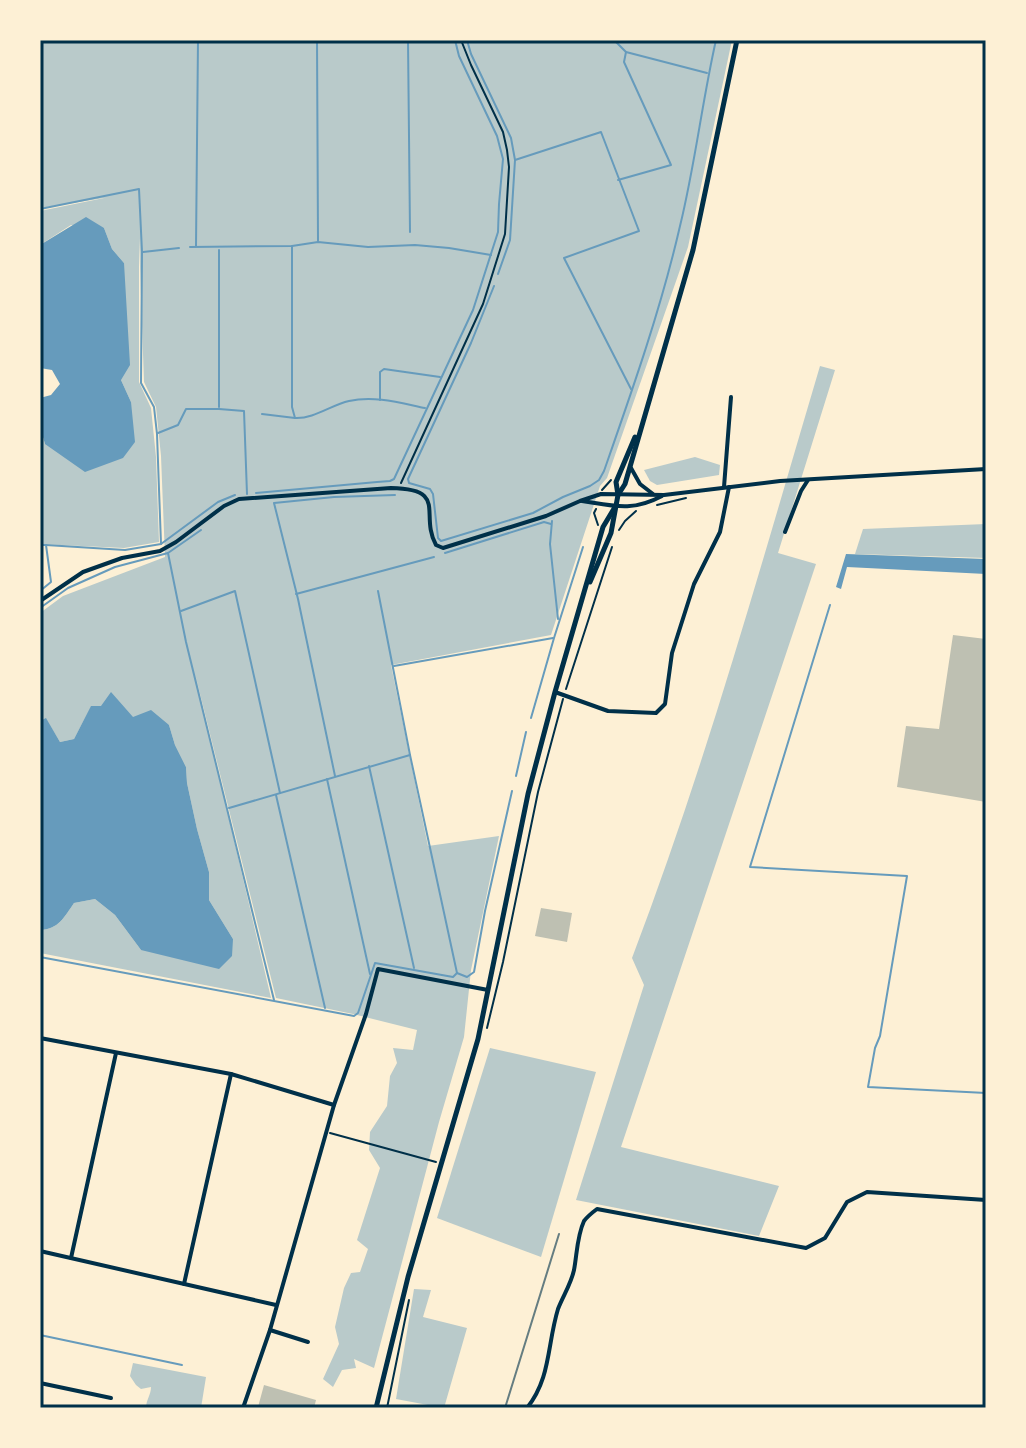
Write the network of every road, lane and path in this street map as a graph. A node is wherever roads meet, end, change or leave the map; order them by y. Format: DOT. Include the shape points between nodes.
graph roads {
  1 [pos="461,40"];
  2 [pos="737,40"];
  3 [pos="731,397"];
  4 [pos="644,418"];
  5 [pos="630,467"];
  6 [pos="986,469"];
  7 [pos="808,479"];
  8 [pos="726,487"];
  9 [pos="399,488"];
  10 [pos="618,495"];
  11 [pos="655,495"];
  12 [pos="664,495"];
  13 [pos="580,501"];
  14 [pos="615,507"];
  15 [pos="633,513"];
  16 [pos="618,530"];
  17 [pos="785,532"];
  18 [pos="40,601"];
  19 [pos="555,692"];
  20 [pos="488,990"];
  21 [pos="40,1038"];
  22 [pos="116,1053"];
  23 [pos="231,1074"];
  24 [pos="334,1105"];
  25 [pos="327,1132"];
  26 [pos="441,1164"];
  27 [pos="986,1200"];
  28 [pos="40,1251"];
  29 [pos="71,1258"];
  30 [pos="184,1284"];
  31 [pos="276,1305"];
  32 [pos="270,1330"];
  33 [pos="308,1342"];
  34 [pos="40,1383"];
  35 [pos="111,1398"];
  36 [pos="243,1408"];
  37 [pos="376,1408"];
  38 [pos="527,1408"];
  1 -- 9 [label="path" via="503,132 509,167 505,234 483,304"];
  2 -- 4 [label="street" via="693,250"];
  3 -- 8 [label="street"];
  4 -- 5 [label="street"];
  4 -- 10 [label="street" via="617,477"];
  5 -- 10 [label="street"];
  5 -- 11 [label="street"];
  6 -- 7 [label="street"];
  7 -- 8 [label="street"];
  7 -- 17 [label="street"];
  8 -- 12 [label="street"];
  8 -- 19 [label="street" via="720,532 694,584 672,653 665,704 656,713 608,711"];
  9 -- 13 [label="street" via="427,498 432,539 443,548"];
  9 -- 18 [label="street" via="239,499 160,551 83,572"];
  10 -- 11 [label="street"];
  10 -- 13 [label="street"];
  10 -- 14 [label="street"];
  11 -- 12 [label="street"];
  12 -- 14 [label="street" via="633,507"];
  13 -- 14 [label="street"];
  14 -- 19 [label="street" via="603,527"];
  15 -- 16 [label="path"];
  19 -- 20 [label="street"];
  20 -- 24 [label="street" via="378,969"];
  20 -- 26 [label="street"];
  21 -- 22 [label="street"];
  22 -- 23 [label="street"];
  22 -- 29 [label="street"];
  23 -- 24 [label="street"];
  23 -- 30 [label="street"];
  24 -- 25 [label="street"];
  25 -- 26 [label="path"];
  25 -- 31 [label="street"];
  26 -- 37 [label="street"];
  27 -- 38 [label="street" via="867,1192 847,1202 825,1238 806,1248 597,1209 585,1220 551,1336 546,1373"];
  28 -- 29 [label="street"];
  29 -- 30 [label="street"];
  30 -- 31 [label="street"];
  31 -- 32 [label="street"];
  32 -- 33 [label="street"];
  32 -- 36 [label="street"];
  34 -- 35 [label="street"];
}
